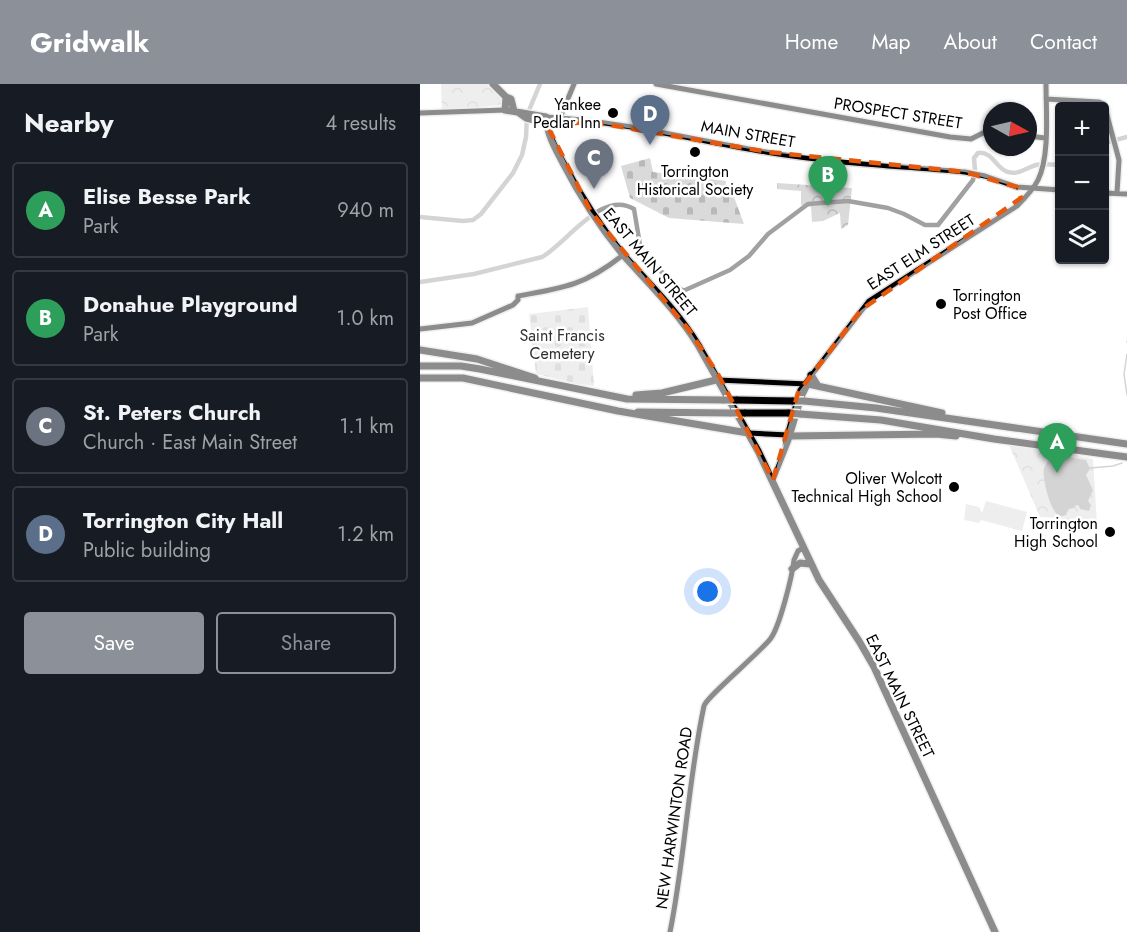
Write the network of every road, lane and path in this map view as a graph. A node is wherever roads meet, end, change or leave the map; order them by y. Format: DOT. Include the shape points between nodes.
graph roads {
  1 [pos="493,84"];
  2 [pos="574,84"];
  3 [pos="656,84"];
  4 [pos="1046,84"];
  5 [pos="506,97"];
  6 [pos="1046,99"];
  7 [pos="505,110"];
  8 [pos="420,113"];
  9 [pos="534,118"];
  10 [pos="560,120"];
  11 [pos="983,133"];
  12 [pos="1037,137"];
  13 [pos="1045,138"];
  14 [pos="1039,178"];
  15 [pos="1017,187"];
  16 [pos="1033,190"];
  17 [pos="1045,190"];
  18 [pos="1055,190"];
  19 [pos="1109,193"];
  20 [pos="1117,194"];
  21 [pos="1127,194"];
  22 [pos="1017,206"];
  23 [pos="623,255"];
  24 [pos="420,329"];
  25 [pos="420,350"];
  26 [pos="420,366"];
  27 [pos="811,375"];
  28 [pos="420,378"];
  29 [pos="717,378"];
  30 [pos="530,379"];
  31 [pos="789,384"];
  32 [pos="806,384"];
  33 [pos="818,386"];
  34 [pos="600,395"];
  35 [pos="798,395"];
  36 [pos="618,411"];
  37 [pos="980,422"];
  38 [pos="750,433"];
  39 [pos="789,435"];
  40 [pos="1000,440"];
  41 [pos="1127,444"];
  42 [pos="1127,457"];
  43 [pos="772,480"];
  44 [pos="804,551"];
  45 [pos="810,564"];
  46 [pos="792,567"];
  47 [pos="670,932"];
  48 [pos="995,932"];
  1 -- 5 [label="highway, EAST MAIN STREET"];
  2 -- 10 [label="main road"];
  3 -- 11 [label="main road, PROSPECT STREET" via="960,139"];
  4 -- 6 [label="main road, EAST ELM STREET"];
  5 -- 7 [label="highway"];
  5 -- 9 [label="highway, EAST MAIN STREET"];
  6 -- 13 [label="main road, EAST ELM STREET"];
  6 -- 20 [label="main road" via="1103,103 1119,160"];
  7 -- 8 [label="main road"];
  7 -- 9 [label="highway"];
  9 -- 10 [label="main road, MAIN STREET"];
  9 -- 23 [label="highway, EAST MAIN STREET" via="546,129 578,193"];
  10 -- 15 [label="main road, MAIN STREET" via="636,128 826,160 974,174"];
  12 -- 13 [label="main road"];
  13 -- 14 [label="main road, EAST ELM STREET"];
  14 -- 16 [label="main road, EAST ELM STREET"];
  14 -- 17 [label="main road"];
  15 -- 16 [label="main road, MAIN STREET"];
  15 -- 22 [label="main road" via="1022,195"];
  16 -- 17 [label="main road, MAIN STREET"];
  16 -- 22 [label="main road, EAST ELM STREET"];
  17 -- 18 [label="main road, MAIN STREET"];
  19 -- 20 [label="main road"];
  20 -- 21 [label="main road"];
  22 -- 27 [label="main road, EAST ELM STREET" via="869,301"];
  23 -- 24 [label="main road" via="582,282 518,296 513,305 472,323"];
  23 -- 29 [label="highway, EAST MAIN STREET" via="689,330"];
  25 -- 30 [label="highway" via="477,359 518,371"];
  26 -- 30 [label="highway" via="461,366"];
  27 -- 32 [label="main road, EAST ELM STREET"];
  27 -- 33 [label="highway"];
  28 -- 36 [label="highway" via="463,378"];
  29 -- 31 [label="main road"];
  29 -- 34 [label="highway" via="662,393"];
  29 -- 38 [label="highway, EAST MAIN STREET"];
  30 -- 34 [label="highway"];
  31 -- 32 [label="main road"];
  31 -- 35 [label="main road" via="797,389"];
  32 -- 33 [label="highway"];
  32 -- 35 [label="main road, EAST ELM STREET"];
  32 -- 39 [label="main road, EAST ELM STREET"];
  33 -- 37 [label="highway"];
  34 -- 37 [label="highway, bridge" via="646,400 804,401"];
  35 -- 39 [label="main road, EAST ELM STREET"];
  36 -- 38 [label="highway"];
  36 -- 40 [label="highway, bridge" via="789,413 881,420"];
  37 -- 41 [label="highway"];
  38 -- 39 [label="main road"];
  38 -- 43 [label="highway, EAST MAIN STREET"];
  39 -- 40 [label="highway" via="936,434"];
  39 -- 43 [label="main road, EAST ELM STREET"];
  40 -- 42 [label="highway"];
  43 -- 44 [label="highway, EAST MAIN STREET"];
  44 -- 45 [label="highway, EAST MAIN STREET"];
  44 -- 46 [label="main road"];
  45 -- 46 [label="highway"];
  45 -- 48 [label="highway, EAST MAIN STREET" via="874,667"];
  46 -- 47 [label="main road, NEW HARWINTON ROAD" via="776,629 705,709"];
}
